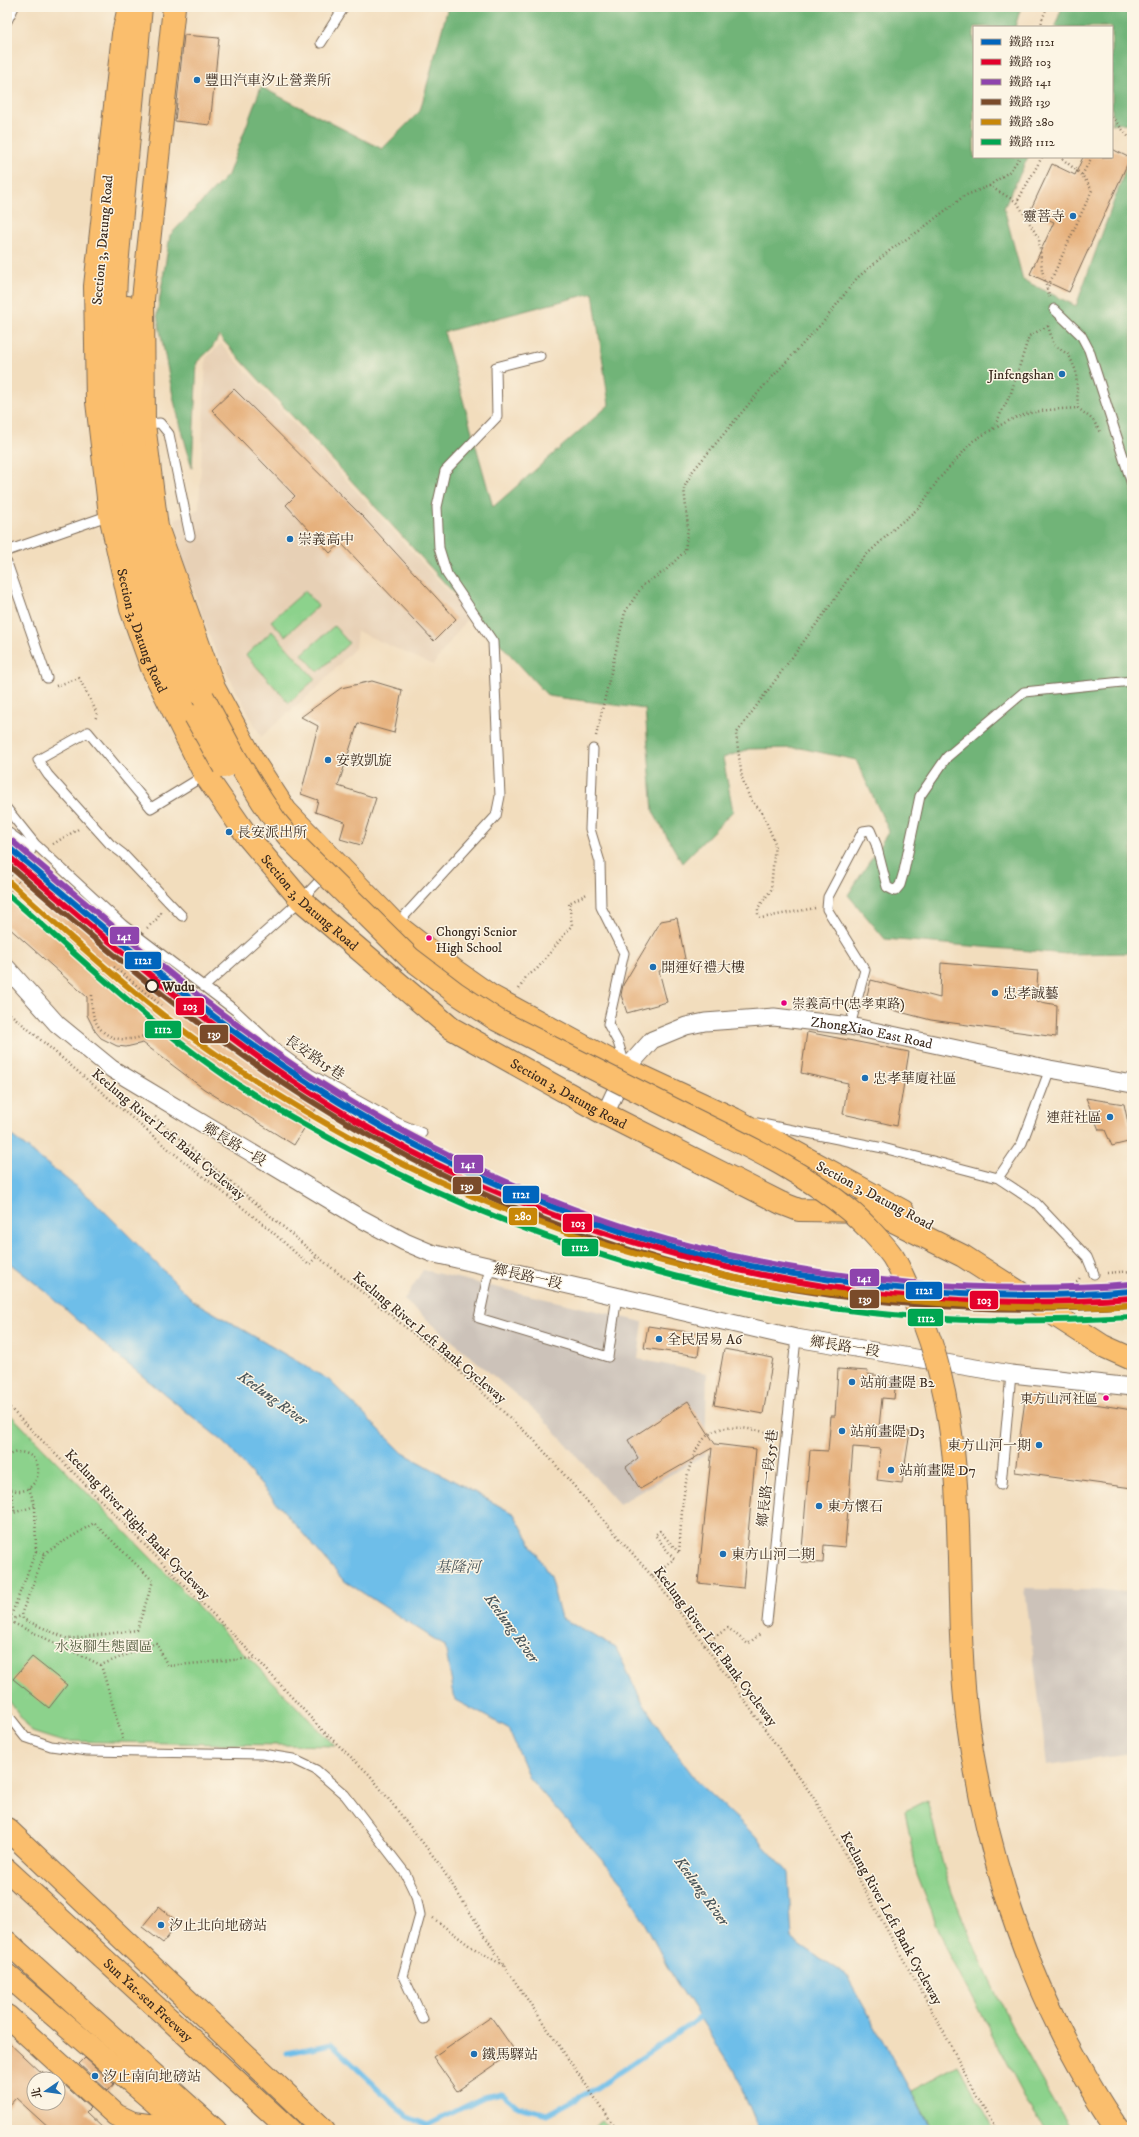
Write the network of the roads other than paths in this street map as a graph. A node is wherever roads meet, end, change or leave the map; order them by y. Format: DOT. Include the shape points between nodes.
graph roads {
  1 [pos="14,7"];
  2 [pos="129,7"];
  3 [pos="141,7"];
  4 [pos="156,7"];
  5 [pos="174,7"];
  6 [pos="344,7"];
  7 [pos="7,21"];
  8 [pos="321,43"];
  9 [pos="1054,309"];
  10 [pos="540,356"];
  11 [pos="144,424"];
  12 [pos="1132,484"];
  13 [pos="110,515"];
  14 [pos="190,536"];
  15 [pos="7,551"];
  16 [pos="7,563"];
  17 [pos="47,678"];
  18 [pos="1132,681"];
  19 [pos="199,706"];
  20 [pos="593,749"];
  21 [pos="205,775"];
  22 [pos="7,809"];
  23 [pos="7,834"];
  24 [pos="32,847"];
  25 [pos="337,863"];
  26 [pos="7,873"];
  27 [pos="301,900"];
  28 [pos="182,916"];
  29 [pos="396,925"];
  30 [pos="7,968"];
  31 [pos="204,987"];
  32 [pos="850,1026"];
  33 [pos="626,1069"];
  34 [pos="1050,1069"];
  35 [pos="1132,1084"];
  36 [pos="605,1114"];
  37 [pos="734,1119"];
  38 [pos="422,1133"];
  39 [pos="998,1178"];
  40 [pos="490,1267"];
  41 [pos="1094,1274"];
  42 [pos="617,1296"];
  43 [pos="796,1338"];
  44 [pos="1132,1344"];
  45 [pos="1132,1359"];
  46 [pos="1011,1374"];
  47 [pos="1132,1387"];
  48 [pos="1001,1485"];
  49 [pos="767,1622"];
  50 [pos="7,1714"];
  51 [pos="7,1830"];
  52 [pos="7,1870"];
  53 [pos="7,1942"];
  54 [pos="7,1975"];
  55 [pos="7,2016"];
  56 [pos="423,2019"];
  57 [pos="186,2130"];
  58 [pos="215,2130"];
  59 [pos="290,2130"];
  60 [pos="324,2130"];
  61 [pos="1109,2130"];
  62 [pos="1119,2130"];
  1 -- 7 [label="lane"];
  2 -- 13 [label="main road, Section 3, Datung Road" via="123,34 95,286 96,402"];
  3 -- 19 [label="main road" via="116,277 113,343 116,432 128,509 147,593 167,656"];
  4 -- 19 [label="main road" via="128,305 131,398 136,463 152,558"];
  5 -- 11 [label="main road, Section 3, Datung Road" via="143,299"];
  6 -- 8 [label="lane"];
  9 -- 12 [label="lane" via="1081,335 1089,350"];
  10 -- 29 [label="lane" via="496,367 497,417 445,471 437,506 439,548 447,574 493,642 500,796 496,816"];
  11 -- 14 [label="lane" via="160,423 169,434"];
  11 -- 25 [label="main road, Section 3, Datung Road" via="158,527 214,688 254,762 286,811"];
  13 -- 15 [label="lane"];
  13 -- 21 [label="main road, Section 3, Datung Road" via="131,609 152,668"];
  16 -- 17 [label="lane"];
  18 -- 32 [label="lane" via="1024,692 947,757 920,796 900,885 895,891 887,887 870,830 862,831 828,897 827,909 865,970"];
  19 -- 61 [label="main road, bridge" via="236,787 283,852 365,932 449,1002 493,1032 788,1180 823,1204 884,1264 923,1354 937,1421 945,1493 953,1694 975,1823 999,1912 1031,1994 1066,2064"];
  19 -- 62 [label="main road, bridge" via="235,757 276,823 410,958 497,1020 794,1170 852,1212 892,1256 918,1308 935,1352 946,1396 953,1454 967,1715 979,1792 993,1848 1024,1951 1039,1985 1083,2074"];
  20 -- 33 [label="lane" via="590,829 600,862 601,907 624,954 608,1024 618,1042"];
  21 -- 27 [label="main road, Section 3, Datung Road" via="248,837"];
  21 -- 28 [label="lane" via="151,808 88,732 38,760 48,775 89,820"];
  22 -- 24 [label="lane, 長安路15巷"];
  23 -- 24 [label="street"];
  24 -- 26 [label="lane"];
  24 -- 31 [label="lane, 長安路15巷" via="43,851 123,925"];
  25 -- 27 [label="lane"];
  25 -- 29 [label="main road, Section 3, Datung Road"];
  27 -- 31 [label="lane"];
  27 -- 36 [label="main road, Section 3, Datung Road" via="451,1028"];
  29 -- 33 [label="main road, Section 3, Datung Road" via="492,996"];
  30 -- 40 [label="street, 鄉長路一段" via="57,1024 112,1070 162,1101 405,1242 431,1253"];
  31 -- 38 [label="lane, 長安路15巷" via="310,1074"];
  32 -- 33 [label="street, ZhongXiao East Road" via="774,1017 705,1022 686,1026 652,1040"];
  32 -- 34 [label="street, ZhongXiao East Road"];
  33 -- 36 [label="street, ZhongXiao East Road"];
  33 -- 37 [label="main road, Section 3, Datung Road"];
  34 -- 35 [label="street, ZhongXiao East Road"];
  34 -- 39 [label="lane" via="1022,1143"];
  36 -- 45 [label="main road, Section 3, Datung Road" via="799,1210 873,1211 963,1256 1103,1346"];
  37 -- 39 [label="lane" via="883,1148"];
  37 -- 44 [label="main road, Section 3, Datung Road" via="968,1246 1104,1332"];
  39 -- 41 [label="lane" via="1036,1202 1087,1257"];
  40 -- 42 [label="street, 鄉長路一段"];
  40 -- 42 [label="lane" via="479,1318 608,1357"];
  42 -- 43 [label="street, 鄉長路一段"];
  43 -- 46 [label="street, 鄉長路一段"];
  43 -- 49 [label="lane, 鄉長路一段55巷"];
  46 -- 47 [label="street, 鄉長路一段"];
  46 -- 48 [label="lane"];
  50 -- 56 [label="lane" via="25,1737 51,1746 87,1751 262,1754 293,1759 316,1770 344,1795 405,1873 416,1896 420,1914 403,1976"];
  51 -- 60 [label="main road"];
  52 -- 59 [label="main road, Sun Yat-sen Freeway"];
  53 -- 58 [label="main road"];
  54 -- 57 [label="main road"];
  55 -- 57 [label="main road" via="116,2115 133,2122"];
}
